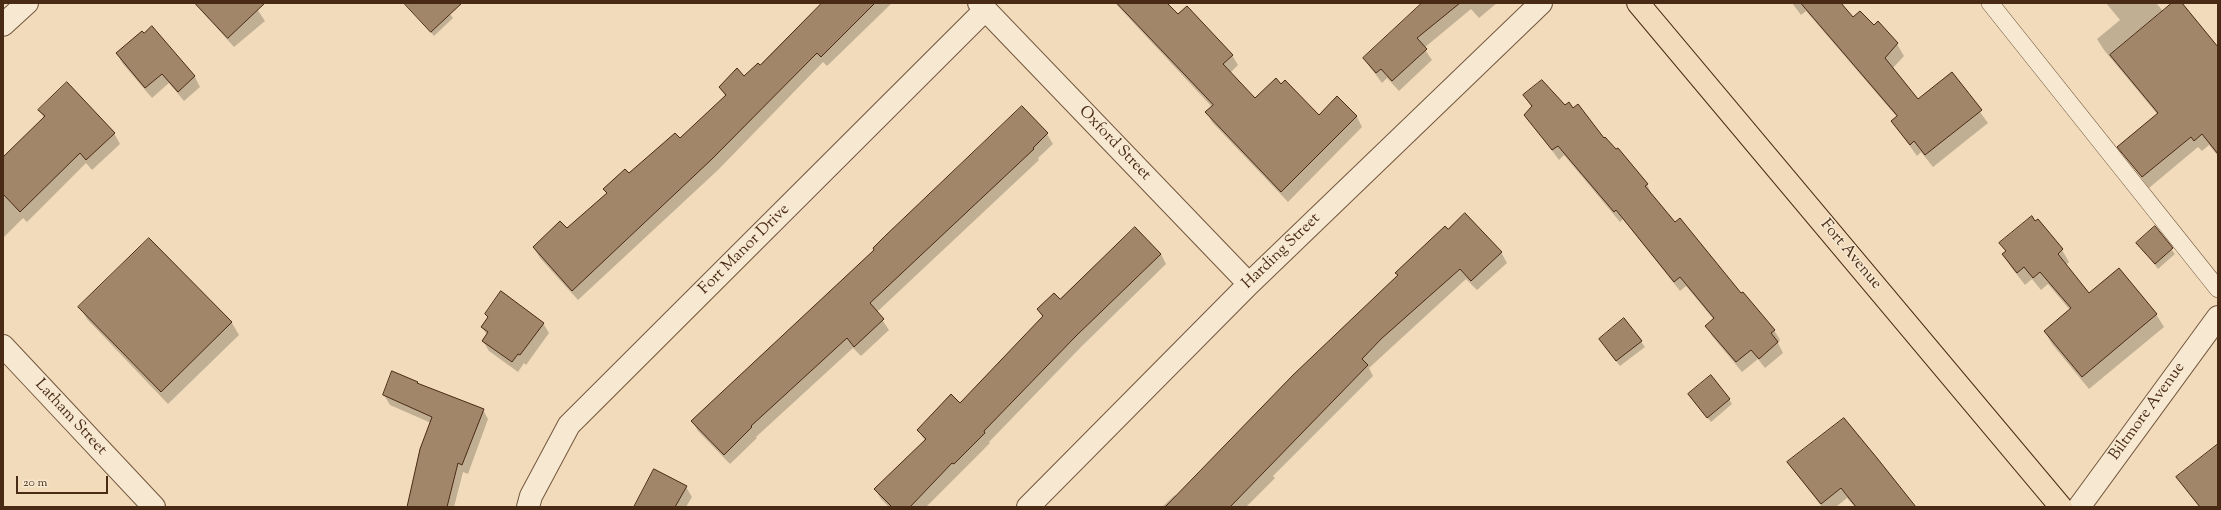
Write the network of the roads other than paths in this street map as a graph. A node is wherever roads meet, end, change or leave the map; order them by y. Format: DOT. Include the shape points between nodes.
graph roads {
  1 [pos="27,3"];
  2 [pos="1541,3"];
  3 [pos="1638,3"];
  4 [pos="1990,3"];
  5 [pos="982,7"];
  6 [pos="3,25"];
  7 [pos="1248,284"];
  8 [pos="2218,289"];
  9 [pos="2218,317"];
  10 [pos="3,346"];
  11 [pos="154,507"];
  12 [pos="528,507"];
  13 [pos="1028,507"];
  14 [pos="2061,507"];
  15 [pos="2079,507"];
  1 -- 6 [label="street"];
  2 -- 7 [label="street, Harding Street"];
  3 -- 14 [label="main road, Fort Avenue"];
  4 -- 8 [label="lane"];
  5 -- 7 [label="street, Oxford Street"];
  5 -- 12 [label="street, Fort Manor Drive" via="570,425 531,496"];
  7 -- 13 [label="street, Harding Street"];
  9 -- 15 [label="street, Biltmore Avenue"];
  10 -- 11 [label="street, Latham Street"];
}
